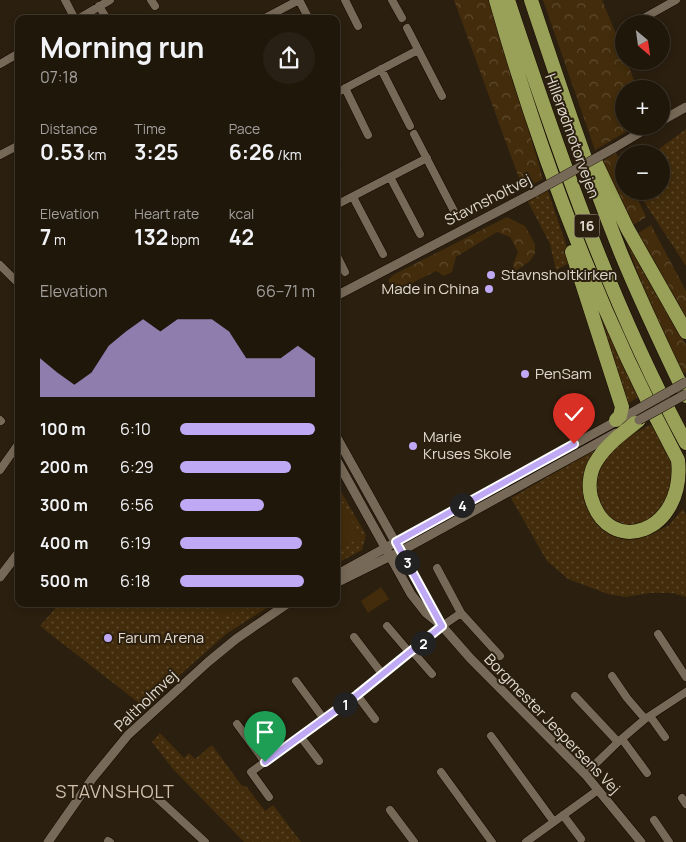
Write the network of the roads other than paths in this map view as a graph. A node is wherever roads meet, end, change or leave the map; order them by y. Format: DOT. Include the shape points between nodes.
graph roads {
  1 [pos="64,0"];
  2 [pos="110,0"];
  3 [pos="299,0"];
  4 [pos="345,0"];
  5 [pos="392,0"];
  6 [pos="496,0"];
  7 [pos="508,0"];
  8 [pos="531,0"];
  9 [pos="676,0"];
  10 [pos="99,6"];
  11 [pos="74,15"];
  12 [pos="84,15"];
  13 [pos="104,15"];
  14 [pos="271,15"];
  15 [pos="307,15"];
  16 [pos="649,15"];
  17 [pos="537,17"];
  18 [pos="402,18"];
  19 [pos="358,26"];
  20 [pos="407,28"];
  21 [pos="418,50"];
  22 [pos="15,55"];
  23 [pos="0,63"];
  24 [pos="381,69"];
  25 [pos="344,88"];
  26 [pos="340,90"];
  27 [pos="442,96"];
  28 [pos="686,107"];
  29 [pos="670,116"];
  30 [pos="410,126"];
  31 [pos="535,129"];
  32 [pos="414,134"];
  33 [pos="368,135"];
  34 [pos="636,135"];
  35 [pos="15,147"];
  36 [pos="0,155"];
  37 [pos="427,158"];
  38 [pos="390,177"];
  39 [pos="353,197"];
  40 [pos="340,204"];
  41 [pos="455,213"];
  42 [pos="420,234"];
  43 [pos="384,254"];
  44 [pos="340,261"];
  45 [pos="0,265"];
  46 [pos="346,272"];
  47 [pos="15,280"];
  48 [pos="340,294"];
  49 [pos="686,332"];
  50 [pos="686,382"];
  51 [pos="686,395"];
  52 [pos="636,416"];
  53 [pos="616,420"];
  54 [pos="340,443"];
  55 [pos="686,443"];
  56 [pos="15,449"];
  57 [pos="340,467"];
  58 [pos="531,468"];
  59 [pos="0,470"];
  60 [pos="536,477"];
  61 [pos="396,542"];
  62 [pos="385,548"];
  63 [pos="401,551"];
  64 [pos="15,557"];
  65 [pos="390,557"];
  66 [pos="437,568"];
  67 [pos="340,573"];
  68 [pos="0,578"];
  69 [pos="340,581"];
  70 [pos="283,607"];
  71 [pos="461,613"];
  72 [pos="387,626"];
  73 [pos="442,626"];
  74 [pos="658,634"];
  75 [pos="354,637"];
  76 [pos="411,652"];
  77 [pos="500,656"];
  78 [pos="432,674"];
  79 [pos="383,676"];
  80 [pos="612,676"];
  81 [pos="686,677"];
  82 [pos="296,681"];
  83 [pos="686,692"];
  84 [pos="357,695"];
  85 [pos="575,696"];
  86 [pos="648,717"];
  87 [pos="324,719"];
  88 [pos="375,719"];
  89 [pos="237,724"];
  90 [pos="300,736"];
  91 [pos="491,736"];
  92 [pos="664,737"];
  93 [pos="620,741"];
  94 [pos="319,761"];
  95 [pos="265,762"];
  96 [pos="441,772"];
  97 [pos="647,773"];
  98 [pos="585,774"];
  99 [pos="598,790"];
  100 [pos="155,796"];
  101 [pos="269,797"];
  102 [pos="390,810"];
  103 [pos="563,815"];
  104 [pos="654,820"];
  105 [pos="554,822"];
  106 [pos="580,839"];
  107 [pos="48,842"];
  108 [pos="205,842"];
  109 [pos="414,842"];
  110 [pos="492,842"];
  111 [pos="526,842"];
  112 [pos="641,842"];
  113 [pos="669,842"];
  1 -- 11 [label="street"];
  2 -- 10 [label="street"];
  3 -- 14 [label="street"];
  3 -- 15 [label="street"];
  4 -- 19 [label="street"];
  5 -- 18 [label="street"];
  6 -- 31 [label="highway"];
  7 -- 55 [label="highway, Hillerødmotorvejen / 16" via="600,261"];
  8 -- 17 [label="highway, Hillerødmotorvejen / 16"];
  9 -- 16 [label="street"];
  10 -- 12 [label="street"];
  10 -- 13 [label="street"];
  17 -- 49 [label="highway" via="617,209"];
  17 -- 51 [label="highway, Hillerødmotorvejen / 16" via="576,135 620,251"];
  20 -- 21 [label="street"];
  21 -- 24 [label="street"];
  21 -- 27 [label="street"];
  22 -- 23 [label="street"];
  24 -- 25 [label="street"];
  24 -- 30 [label="street"];
  25 -- 26 [label="street"];
  25 -- 33 [label="street"];
  28 -- 29 [label="street"];
  31 -- 52 [label="highway" via="589,272 683,474 683,496 676,511 658,527 639,532 624,530 605,520 595,507 590,487 592,469 601,454"];
  31 -- 53 [label="highway" via="542,160 622,407"];
  32 -- 37 [label="street"];
  34 -- 48 [label="street, Stavnsholtvej, bridge"];
  35 -- 36 [label="street"];
  37 -- 38 [label="street"];
  37 -- 41 [label="street"];
  38 -- 39 [label="street"];
  38 -- 42 [label="street"];
  39 -- 40 [label="street"];
  39 -- 43 [label="street"];
  44 -- 46 [label="street"];
  45 -- 47 [label="street"];
  50 -- 52 [label="street, bridge"];
  51 -- 52 [label="street, bridge"];
  52 -- 53 [label="street"];
  52 -- 60 [label="street"];
  53 -- 58 [label="street"];
  54 -- 61 [label="street, Borgmester Jespersens Vej"];
  56 -- 59 [label="street"];
  57 -- 62 [label="street, Borgmester Jespersens Vej"];
  58 -- 60 [label="street"];
  58 -- 61 [label="street"];
  60 -- 63 [label="street"];
  61 -- 62 [label="street"];
  61 -- 63 [label="street, Borgmester Jespersens Vej"];
  62 -- 65 [label="street, Borgmester Jespersens Vej"];
  62 -- 67 [label="street"];
  63 -- 65 [label="street"];
  63 -- 73 [label="street, Borgmester Jespersens Vej"];
  64 -- 68 [label="street"];
  65 -- 69 [label="street"];
  65 -- 73 [label="street, Borgmester Jespersens Vej" via="411,594"];
  66 -- 71 [label="street"];
  70 -- 107 [label="street, Paltholmvej" via="208,662 128,735"];
  71 -- 73 [label="street"];
  71 -- 77 [label="street"];
  72 -- 76 [label="street"];
  73 -- 76 [label="street"];
  73 -- 98 [label="street, Borgmester Jespersens Vej"];
  74 -- 81 [label="street"];
  75 -- 79 [label="street"];
  76 -- 78 [label="street"];
  76 -- 79 [label="street"];
  79 -- 84 [label="street"];
  80 -- 86 [label="street" via="627,698"];
  82 -- 87 [label="street"];
  83 -- 86 [label="street"];
  84 -- 87 [label="street"];
  84 -- 88 [label="street"];
  85 -- 93 [label="street"];
  86 -- 92 [label="street"];
  86 -- 93 [label="street"];
  87 -- 90 [label="street"];
  89 -- 95 [label="street"];
  90 -- 94 [label="street"];
  90 -- 95 [label="street"];
  91 -- 105 [label="street"];
  93 -- 97 [label="street"];
  93 -- 98 [label="street"];
  95 -- 101 [label="street" via="251,772"];
  96 -- 110 [label="street"];
  98 -- 99 [label="street, Borgmester Jespersens Vej"];
  99 -- 103 [label="street"];
  99 -- 112 [label="street, Borgmester Jespersens Vej"];
  100 -- 108 [label="street"];
  102 -- 109 [label="street"];
  103 -- 105 [label="street"];
  103 -- 106 [label="street"];
  104 -- 113 [label="street"];
  105 -- 111 [label="street"];
}
